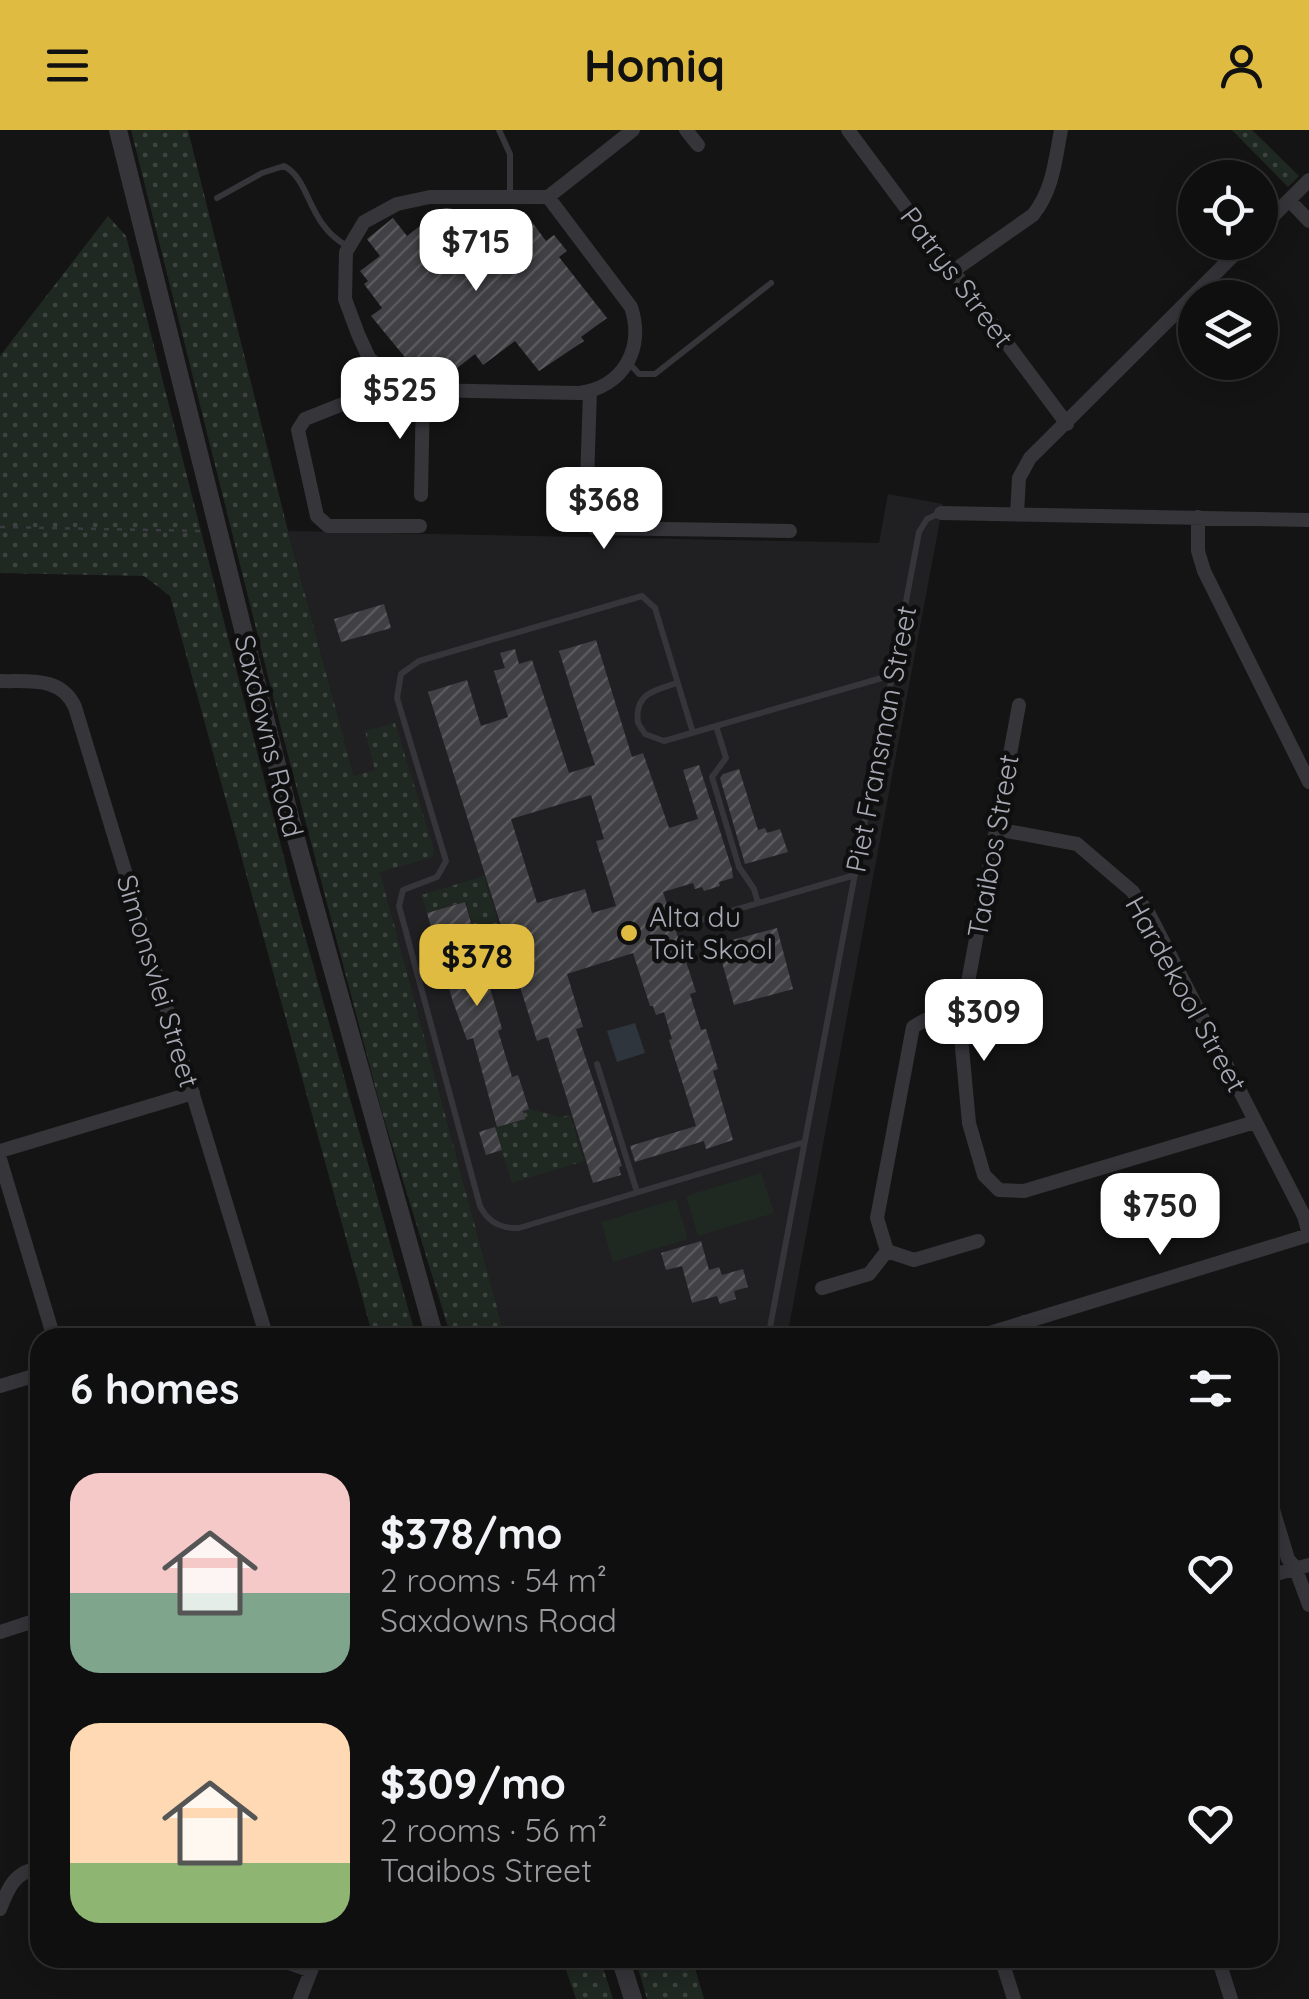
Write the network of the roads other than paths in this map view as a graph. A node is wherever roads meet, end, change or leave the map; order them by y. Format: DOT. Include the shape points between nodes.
graph roads {
  1 [pos="118,130"];
  2 [pos="499,130"];
  3 [pos="632,130"];
  4 [pos="686,130"];
  5 [pos="848,130"];
  6 [pos="1061,130"];
  7 [pos="698,146"];
  8 [pos="1309,180"];
  9 [pos="510,196"];
  10 [pos="548,197"];
  11 [pos="217,198"];
  12 [pos="1289,200"];
  13 [pos="1278,211"];
  14 [pos="1309,222"];
  15 [pos="348,247"];
  16 [pos="1228,260"];
  17 [pos="953,271"];
  18 [pos="771,283"];
  19 [pos="368,358"];
  20 [pos="628,362"];
  21 [pos="423,390"];
  22 [pos="590,391"];
  23 [pos="1067,424"];
  24 [pos="421,496"];
  25 [pos="941,513"];
  26 [pos="1017,514"];
  27 [pos="1198,518"];
  28 [pos="1309,520"];
  29 [pos="420,526"];
  30 [pos="790,530"];
  31 [pos="892,675"];
  32 [pos="0,682"];
  33 [pos="678,682"];
  34 [pos="1019,705"];
  35 [pos="716,726"];
  36 [pos="693,732"];
  37 [pos="1307,774"];
  38 [pos="996,829"];
  39 [pos="855,875"];
  40 [pos="758,903"];
  41 [pos="690,923"];
  42 [pos="960,1026"];
  43 [pos="598,1064"];
  44 [pos="192,1093"];
  45 [pos="1255,1122"];
  46 [pos="805,1142"];
  47 [pos="0,1155"];
  48 [pos="637,1192"];
  49 [pos="1309,1236"];
  50 [pos="978,1241"];
  51 [pos="887,1252"];
  52 [pos="822,1288"];
  53 [pos="51,1328"];
  54 [pos="264,1328"];
  55 [pos="432,1328"];
  56 [pos="770,1328"];
  57 [pos="1032,1328"];
  58 [pos="30,1377"];
  59 [pos="0,1386"];
  60 [pos="1278,1526"];
  61 [pos="1302,1566"];
  62 [pos="1278,1573"];
  63 [pos="1309,1604"];
  64 [pos="30,1623"];
  65 [pos="0,1632"];
  66 [pos="30,1870"];
  67 [pos="0,1909"];
  68 [pos="312,1968"];
  69 [pos="623,1968"];
  70 [pos="1004,1968"];
  71 [pos="1221,1968"];
  72 [pos="1013,1996"];
  73 [pos="300,1999"];
  74 [pos="633,1999"];
  75 [pos="994,1999"];
  76 [pos="1231,1999"];
  1 -- 55 [label="street, Saxdowns Road" via="290,817"];
  2 -- 9 [label="lane" via="510,154"];
  3 -- 10 [label="street"];
  4 -- 7 [label="street"];
  5 -- 17 [label="street, Patrys Street"];
  6 -- 17 [label="street" via="1042,204"];
  8 -- 12 [label="street"];
  9 -- 10 [label="street"];
  9 -- 15 [label="street" via="397,204 364,222"];
  10 -- 20 [label="street" via="631,307 636,331"];
  11 -- 15 [label="lane" via="284,166 296,175 321,226"];
  12 -- 13 [label="street"];
  12 -- 14 [label="street"];
  15 -- 19 [label="street" via="345,299"];
  16 -- 23 [label="street"];
  17 -- 23 [label="street, Patrys Street"];
  18 -- 20 [label="lane" via="655,374 639,374"];
  19 -- 21 [label="street" via="395,381"];
  19 -- 29 [label="street" via="358,398 306,419 298,430 317,516 328,526"];
  20 -- 22 [label="street" via="608,384"];
  21 -- 22 [label="street"];
  21 -- 24 [label="street"];
  22 -- 30 [label="street" via="586,513 594,528"];
  23 -- 26 [label="street" via="1022,469"];
  25 -- 26 [label="street, Piet Fransman Street"];
  25 -- 31 [label="lane, Piet Fransman Street" via="919,532"];
  26 -- 27 [label="street, Piet Fransman Street"];
  27 -- 28 [label="street, Piet Fransman Street"];
  27 -- 37 [label="street" via="1204,572"];
  31 -- 35 [label="lane"];
  31 -- 39 [label="lane, Piet Fransman Street"];
  32 -- 44 [label="street, Simonsvlei Street" via="49,683 72,700"];
  33 -- 36 [label="lane"];
  33 -- 36 [label="lane" via="644,695 638,722 657,740"];
  33 -- 48 [label="lane" via="653,604 637,595 419,661 401,674 396,689 446,862 437,877 403,890 399,906 480,1206 498,1225 519,1228"];
  34 -- 38 [label="street, Taaibos Street"];
  35 -- 36 [label="lane"];
  35 -- 40 [label="lane" via="726,758 712,777 739,867"];
  38 -- 42 [label="street, Taaibos Street"];
  38 -- 45 [label="street, Hardekool Street" via="1076,844 1132,891"];
  39 -- 40 [label="lane"];
  39 -- 46 [label="lane, Piet Fransman Street"];
  40 -- 41 [label="lane"];
  42 -- 45 [label="street, Taaibos Street" via="969,1123 984,1174 999,1190 1024,1191"];
  42 -- 51 [label="street" via="926,1020 911,1032 877,1218"];
  43 -- 48 [label="lane"];
  44 -- 47 [label="street"];
  44 -- 54 [label="street, Simonsvlei Street"];
  45 -- 49 [label="street, Hardekool Street"];
  46 -- 48 [label="lane"];
  46 -- 56 [label="lane, Piet Fransman Street"];
  47 -- 53 [label="street"];
  49 -- 57 [label="street"];
  50 -- 51 [label="street" via="914,1260"];
  51 -- 52 [label="street" via="869,1274"];
  58 -- 59 [label="street"];
  60 -- 61 [label="street" via="1288,1560"];
  61 -- 62 [label="street"];
  61 -- 63 [label="street"];
  64 -- 65 [label="street"];
  66 -- 67 [label="street" via="13,1880"];
  68 -- 73 [label="street"];
  69 -- 74 [label="street"];
  70 -- 72 [label="street"];
  71 -- 76 [label="street"];
  72 -- 75 [label="street"];
}
